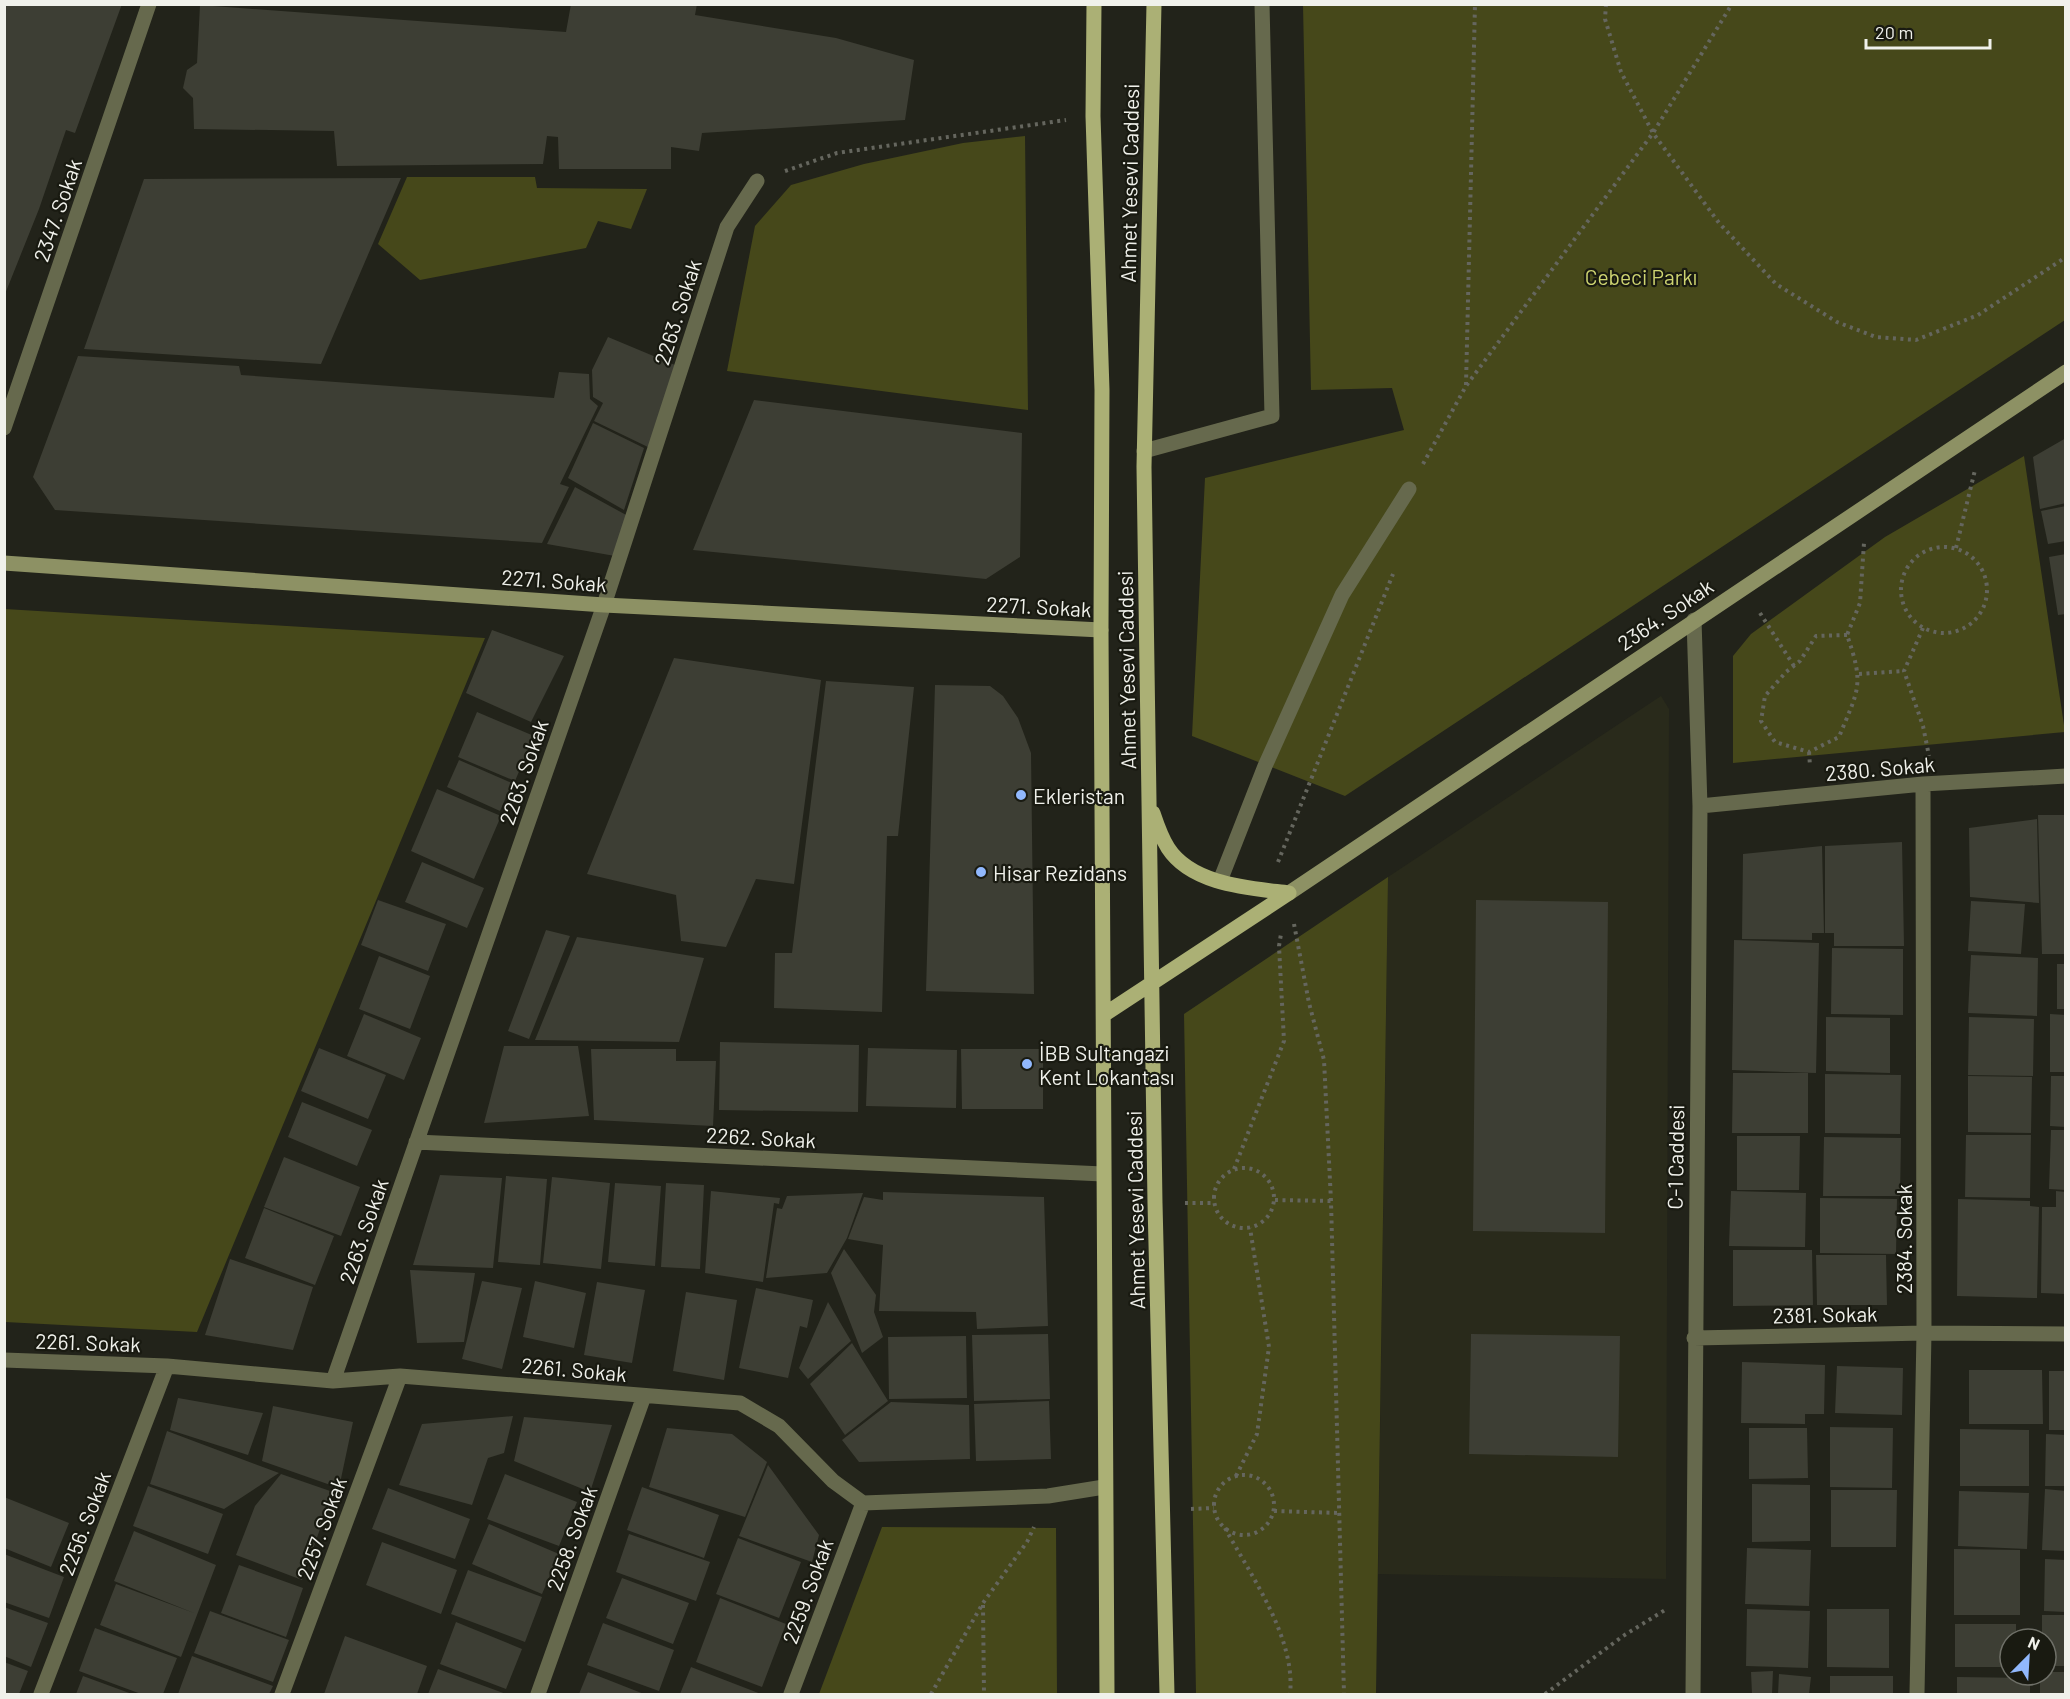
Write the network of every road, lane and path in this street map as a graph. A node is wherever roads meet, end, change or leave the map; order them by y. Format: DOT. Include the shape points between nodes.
graph roads {
  1 [pos="149,4"];
  2 [pos="1094,4"];
  3 [pos="1154,4"];
  4 [pos="1262,4"];
  5 [pos="1475,4"];
  6 [pos="1606,4"];
  7 [pos="1732,4"];
  8 [pos="1093,116"];
  9 [pos="1653,133"];
  10 [pos="757,181"];
  11 [pos="2066,257"];
  12 [pos="2066,372"];
  13 [pos="1466,386"];
  14 [pos="1986,425"];
  15 [pos="4,428"];
  16 [pos="1144,451"];
  17 [pos="1409,489"];
  18 [pos="1866,505"];
  19 [pos="1956,548"];
  20 [pos="4,563"];
  21 [pos="1397,565"];
  22 [pos="1743,587"];
  23 [pos="604,605"];
  24 [pos="1694,620"];
  25 [pos="1923,628"];
  26 [pos="1101,630"];
  27 [pos="1847,635"];
  28 [pos="1794,666"];
  29 [pos="1904,671"];
  30 [pos="1859,674"];
  31 [pos="2066,776"];
  32 [pos="1929,784"];
  33 [pos="1148,802"];
  34 [pos="1700,806"];
  35 [pos="1220,881"];
  36 [pos="1267,890"];
  37 [pos="1289,893"];
  38 [pos="1152,983"];
  39 [pos="1105,1014"];
  40 [pos="416,1142"];
  41 [pos="1234,1169"];
  42 [pos="1103,1174"];
  43 [pos="1275,1200"];
  44 [pos="1331,1202"];
  45 [pos="1250,1228"];
  46 [pos="1924,1333"];
  47 [pos="2066,1334"];
  48 [pos="1694,1338"];
  49 [pos="4,1360"];
  50 [pos="167,1366"];
  51 [pos="400,1376"];
  52 [pos="333,1381"];
  53 [pos="644,1396"];
  54 [pos="1236,1476"];
  55 [pos="1104,1487"];
  56 [pos="1048,1496"];
  57 [pos="862,1503"];
  58 [pos="1274,1511"];
  59 [pos="1340,1513"];
  60 [pos="1225,1527"];
  61 [pos="1693,1592"];
  62 [pos="983,1603"];
  63 [pos="41,1695"];
  64 [pos="282,1695"];
  65 [pos="538,1695"];
  66 [pos="792,1695"];
  67 [pos="931,1695"];
  68 [pos="984,1695"];
  69 [pos="1107,1695"];
  70 [pos="1167,1695"];
  71 [pos="1290,1695"];
  72 [pos="1344,1695"];
  73 [pos="1545,1695"];
  74 [pos="1693,1695"];
  75 [pos="1917,1695"];
  1 -- 15 [label="street, 2347. Sokak"];
  2 -- 8 [label="main road, Ahmet Yesevi Caddesi"];
  3 -- 16 [label="main road, Ahmet Yesevi Caddesi"];
  4 -- 16 [label="street" via="1272,416"];
  5 -- 13 [label="path"];
  6 -- 9 [label="path" via="1605,19 1621,72"];
  7 -- 9 [label="path"];
  8 -- 10 [label="path" via="837,153"];
  8 -- 26 [label="main road, Ahmet Yesevi Caddesi" via="1102,390"];
  9 -- 11 [label="path" via="1719,223 1776,284 1837,321 1876,337 1916,340 1978,315"];
  9 -- 13 [label="path"];
  10 -- 23 [label="street, 2263. Sokak" via="728,227"];
  12 -- 14 [label="street, 2364. Sokak"];
  13 -- 17 [label="path"];
  14 -- 18 [label="street, 2364. Sokak"];
  14 -- 19 [label="path"];
  16 -- 33 [label="main road, Ahmet Yesevi Caddesi"];
  17 -- 35 [label="street" via="1342,595 1265,766"];
  18 -- 22 [label="street, 2364. Sokak"];
  18 -- 27 [label="path" via="1860,603"];
  19 -- 25 [label="path" via="1927,550 1906,568 1900,595 1904,608"];
  19 -- 25 [label="path" via="1968,554 1982,570 1987,591 1985,605 1965,628 1944,632"];
  20 -- 23 [label="street, 2271. Sokak"];
  21 -- 36 [label="path"];
  22 -- 24 [label="street, 2364. Sokak"];
  22 -- 28 [label="path"];
  23 -- 26 [label="street, 2271. Sokak"];
  23 -- 40 [label="street, 2263. Sokak"];
  24 -- 34 [label="street, C-1 Caddesi"];
  24 -- 37 [label="street, 2364. Sokak"];
  25 -- 29 [label="path"];
  26 -- 39 [label="main road, Ahmet Yesevi Caddesi"];
  27 -- 28 [label="path" via="1816,636"];
  27 -- 30 [label="path"];
  28 -- 30 [label="path" via="1765,696 1761,721 1775,742 1809,752 1839,737"];
  29 -- 30 [label="path"];
  29 -- 32 [label="path" via="1923,726"];
  31 -- 32 [label="street, 2380. Sokak"];
  32 -- 34 [label="street, 2380. Sokak"];
  32 -- 46 [label="street, 2384. Sokak"];
  33 -- 35 [label="main road" via="1169,850 1184,864"];
  33 -- 38 [label="main road, Ahmet Yesevi Caddesi"];
  34 -- 48 [label="street, C-1 Caddesi"];
  35 -- 36 [label="main road"];
  36 -- 37 [label="main road"];
  37 -- 38 [label="main road"];
  37 -- 41 [label="path" via="1279,946 1284,1041"];
  37 -- 44 [label="path" via="1324,1060"];
  38 -- 39 [label="main road"];
  38 -- 70 [label="main road, Ahmet Yesevi Caddesi"];
  39 -- 42 [label="main road, Ahmet Yesevi Caddesi"];
  40 -- 42 [label="street, 2262. Sokak"];
  40 -- 52 [label="street, 2263. Sokak"];
  41 -- 43 [label="path" via="1254,1169 1263,1174 1274,1190"];
  41 -- 45 [label="path" via="1218,1182 1214,1203 1217,1212 1231,1225"];
  42 -- 55 [label="main road, Ahmet Yesevi Caddesi"];
  43 -- 44 [label="path"];
  43 -- 45 [label="path" via="1267,1218"];
  44 -- 59 [label="path"];
  45 -- 54 [label="path" via="1269,1347 1257,1434"];
  46 -- 47 [label="street, 2381. Sokak"];
  46 -- 48 [label="street, 2381. Sokak"];
  46 -- 75 [label="street, 2384. Sokak"];
  48 -- 61 [label="street, C-1 Caddesi"];
  49 -- 50 [label="street, 2261. Sokak"];
  50 -- 52 [label="street, 2261. Sokak"];
  50 -- 63 [label="street, 2256. Sokak"];
  51 -- 52 [label="street, 2261. Sokak"];
  51 -- 53 [label="street, 2261. Sokak"];
  51 -- 64 [label="street, 2257. Sokak"];
  53 -- 57 [label="street, 2261. Sokak" via="740,1403 779,1426 833,1481"];
  53 -- 65 [label="street, 2258. Sokak"];
  54 -- 58 [label="path" via="1257,1476 1265,1483 1275,1500"];
  54 -- 60 [label="path" via="1220,1487 1215,1497 1216,1515"];
  55 -- 56 [label="street"];
  55 -- 69 [label="main road, Ahmet Yesevi Caddesi"];
  56 -- 57 [label="street"];
  56 -- 62 [label="path" via="1027,1542"];
  57 -- 66 [label="street, 2259. Sokak"];
  58 -- 59 [label="path"];
  58 -- 60 [label="path" via="1263,1528 1254,1533 1234,1533"];
  59 -- 72 [label="path"];
  60 -- 71 [label="path" via="1285,1644 1292,1677"];
  61 -- 73 [label="path" via="1623,1636"];
  61 -- 74 [label="street, C-1 Caddesi"];
  62 -- 67 [label="path"];
  62 -- 68 [label="path"];
}
